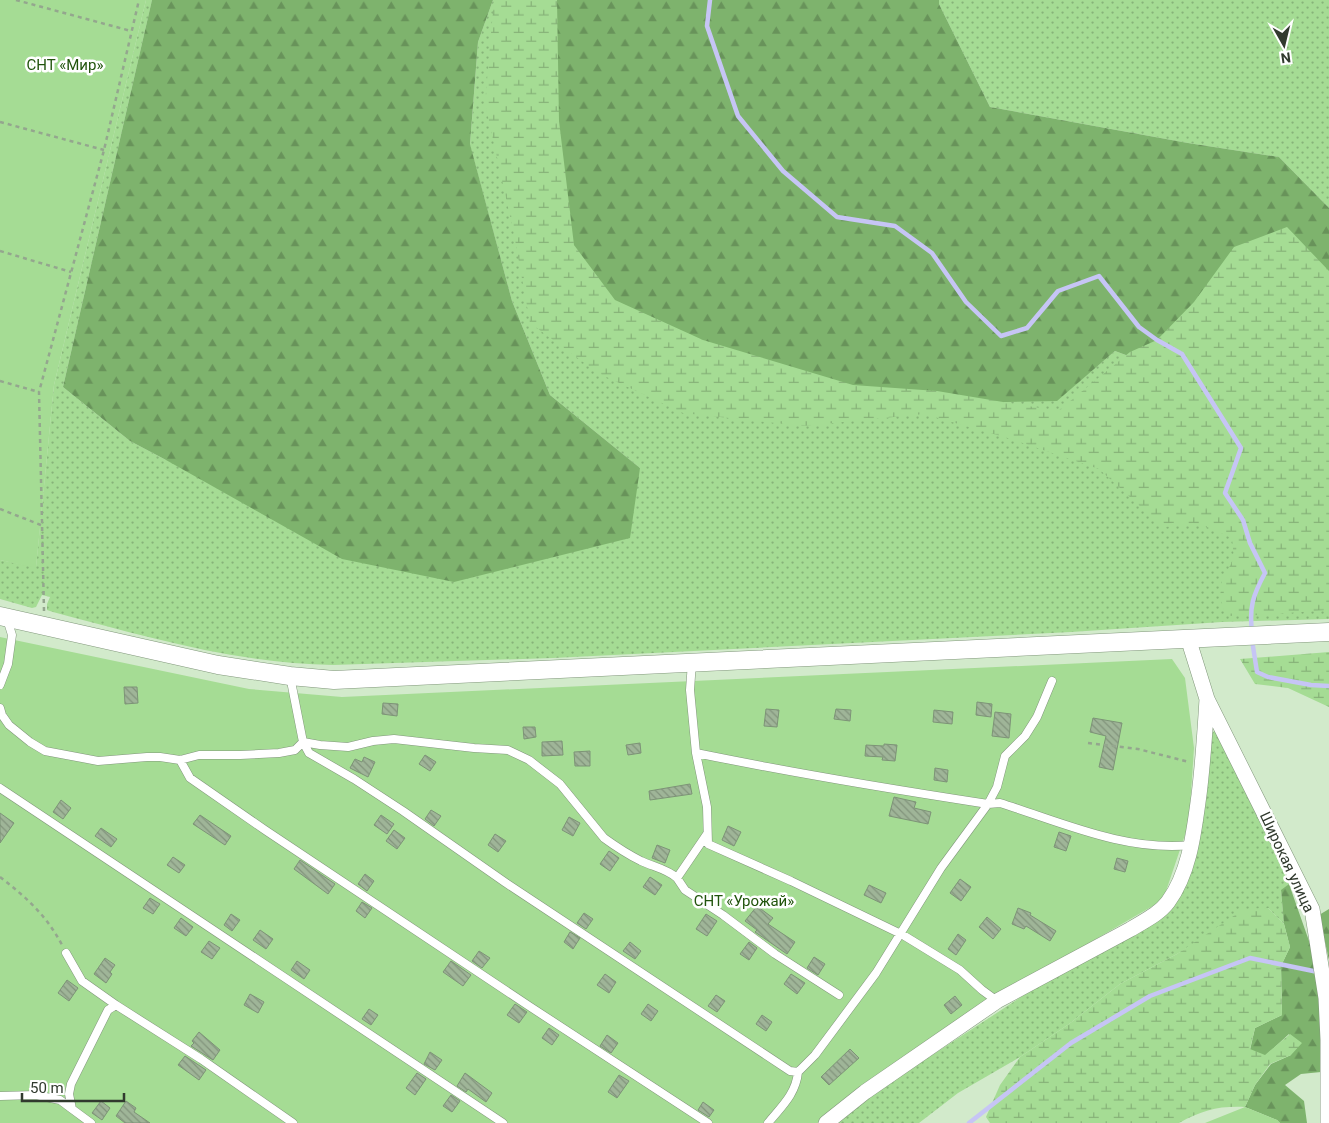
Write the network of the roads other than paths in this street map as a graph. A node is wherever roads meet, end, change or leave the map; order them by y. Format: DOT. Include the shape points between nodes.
graph roads {
  1 [pos="3,617"];
  2 [pos="1329,632"];
  3 [pos="1188,638"];
  4 [pos="692,662"];
  5 [pos="290,676"];
  6 [pos="1052,681"];
  7 [pos="0,685"];
  8 [pos="1207,699"];
  9 [pos="0,708"];
  10 [pos="303,742"];
  11 [pos="696,753"];
  12 [pos="180,760"];
  13 [pos="0,788"];
  14 [pos="988,804"];
  15 [pos="708,833"];
  16 [pos="1191,844"];
  17 [pos="677,878"];
  18 [pos="901,934"];
  19 [pos="66,953"];
  20 [pos="838,995"];
  21 [pos="997,1001"];
  22 [pos="116,1005"];
  23 [pos="798,1072"];
  24 [pos="0,1096"];
  25 [pos="72,1109"];
  26 [pos="91,1123"];
  27 [pos="293,1123"];
  28 [pos="502,1123"];
  29 [pos="708,1123"];
  30 [pos="768,1123"];
  31 [pos="826,1123"];
  32 [pos="1328,1123"];
  1 -- 5 [label="street" via="218,665"];
  1 -- 7 [label="lane" via="12,635 8,664"];
  2 -- 3 [label="street"];
  3 -- 4 [label="street"];
  3 -- 8 [label="street"];
  4 -- 5 [label="street" via="334,680"];
  4 -- 11 [label="lane" via="690,690"];
  5 -- 10 [label="lane"];
  6 -- 14 [label="lane" via="1029,730 1005,756 997,787"];
  8 -- 16 [label="street" via="1203,765"];
  8 -- 32 [label="street, Широкая улица" via="1312,909 1326,998"];
  9 -- 12 [label="lane" via="10,725 45,750 98,761 148,757"];
  10 -- 12 [label="lane" via="295,750 279,753 199,755"];
  10 -- 17 [label="lane" via="348,746 394,740 508,750 528,760 560,784 604,838"];
  10 -- 23 [label="lane" via="309,753 403,811 739,1038"];
  11 -- 14 [label="lane" via="772,769"];
  11 -- 15 [label="lane" via="707,806"];
  12 -- 29 [label="lane" via="190,778 265,830"];
  13 -- 28 [label="lane"];
  14 -- 16 [label="lane" via="1000,803 1125,841 1155,846"];
  14 -- 18 [label="lane" via="941,868"];
  15 -- 17 [label="lane"];
  15 -- 18 [label="lane" via="708,844"];
  16 -- 21 [label="street" via="1177,889 1167,904 1151,917"];
  17 -- 20 [label="lane" via="685,890"];
  18 -- 21 [label="lane" via="960,970"];
  18 -- 23 [label="lane" via="816,1055"];
  19 -- 22 [label="lane" via="82,981"];
  21 -- 31 [label="street" via="864,1092"];
  22 -- 25 [label="lane" via="108,1010 71,1084"];
  22 -- 27 [label="lane"];
  23 -- 30 [label="lane" via="793,1093"];
  24 -- 25 [label="lane" via="60,1100"];
  25 -- 26 [label="lane"];
}
